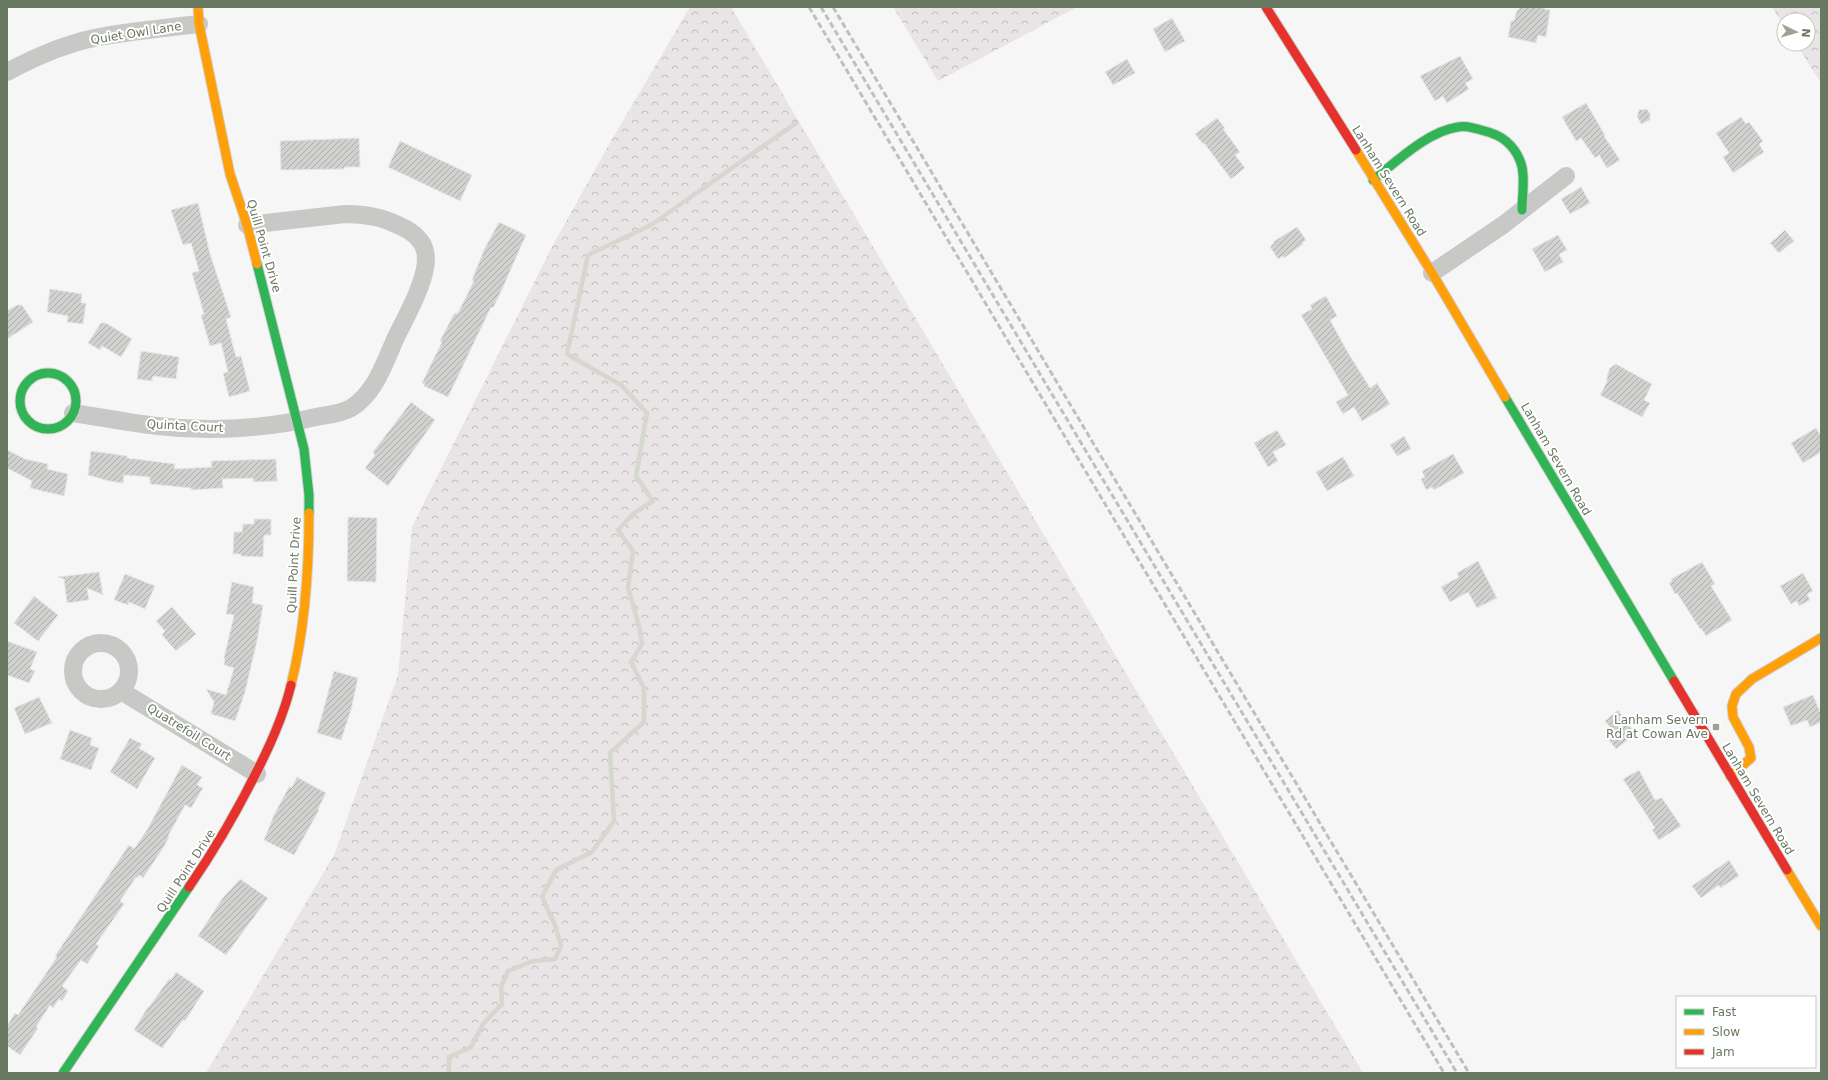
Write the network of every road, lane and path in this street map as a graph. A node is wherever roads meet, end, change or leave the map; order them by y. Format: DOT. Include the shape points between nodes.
graph roads {
  1 [pos="1266,7"];
  2 [pos="198,16"];
  3 [pos="7,72"];
  4 [pos="1566,176"];
  5 [pos="1373,180"];
  6 [pos="1522,210"];
  7 [pos="247,225"];
  8 [pos="1432,273"];
  9 [pos="73,414"];
  10 [pos="298,421"];
  11 [pos="1821,638"];
  12 [pos="121,690"];
  13 [pos="257,774"];
  14 [pos="1730,776"];
  15 [pos="1821,926"];
  16 [pos="63,1073"];
  1 -- 5 [label="street, Lanham Severn Road"];
  2 -- 3 [label="street, Quiet Owl Lane" via="98,37 58,49"];
  2 -- 7 [label="street, Quill Point Drive" via="230,174"];
  4 -- 6 [label="street"];
  5 -- 6 [label="street" via="1433,136 1447,129 1474,128 1500,136 1516,152 1523,175"];
  5 -- 8 [label="street, Lanham Severn Road"];
  6 -- 8 [label="street"];
  7 -- 10 [label="street, Quill Point Drive"];
  7 -- 10 [label="street, Quinta Court" via="360,214 396,224 410,231 421,241 425,251 425,266 419,288 373,386 361,401 349,409"];
  8 -- 14 [label="street, Lanham Severn Road"];
  9 -- 9 [label="street" via="61,426 52,429 35,426 22,414 22,388 34,376 43,373 60,376 68,381 76,396"];
  9 -- 10 [label="street, Quinta Court" via="157,426 193,428"];
  10 -- 13 [label="street, Quill Point Drive" via="309,495 310,549 303,619 289,693 275,735"];
  11 -- 14 [label="street" via="1753,678 1735,696 1732,716 1752,754 1751,758"];
  12 -- 13 [label="street, Quatrefoil Court"];
  13 -- 16 [label="street, Quill Point Drive" via="218,845"];
  14 -- 15 [label="street, Lanham Severn Road"];
}
